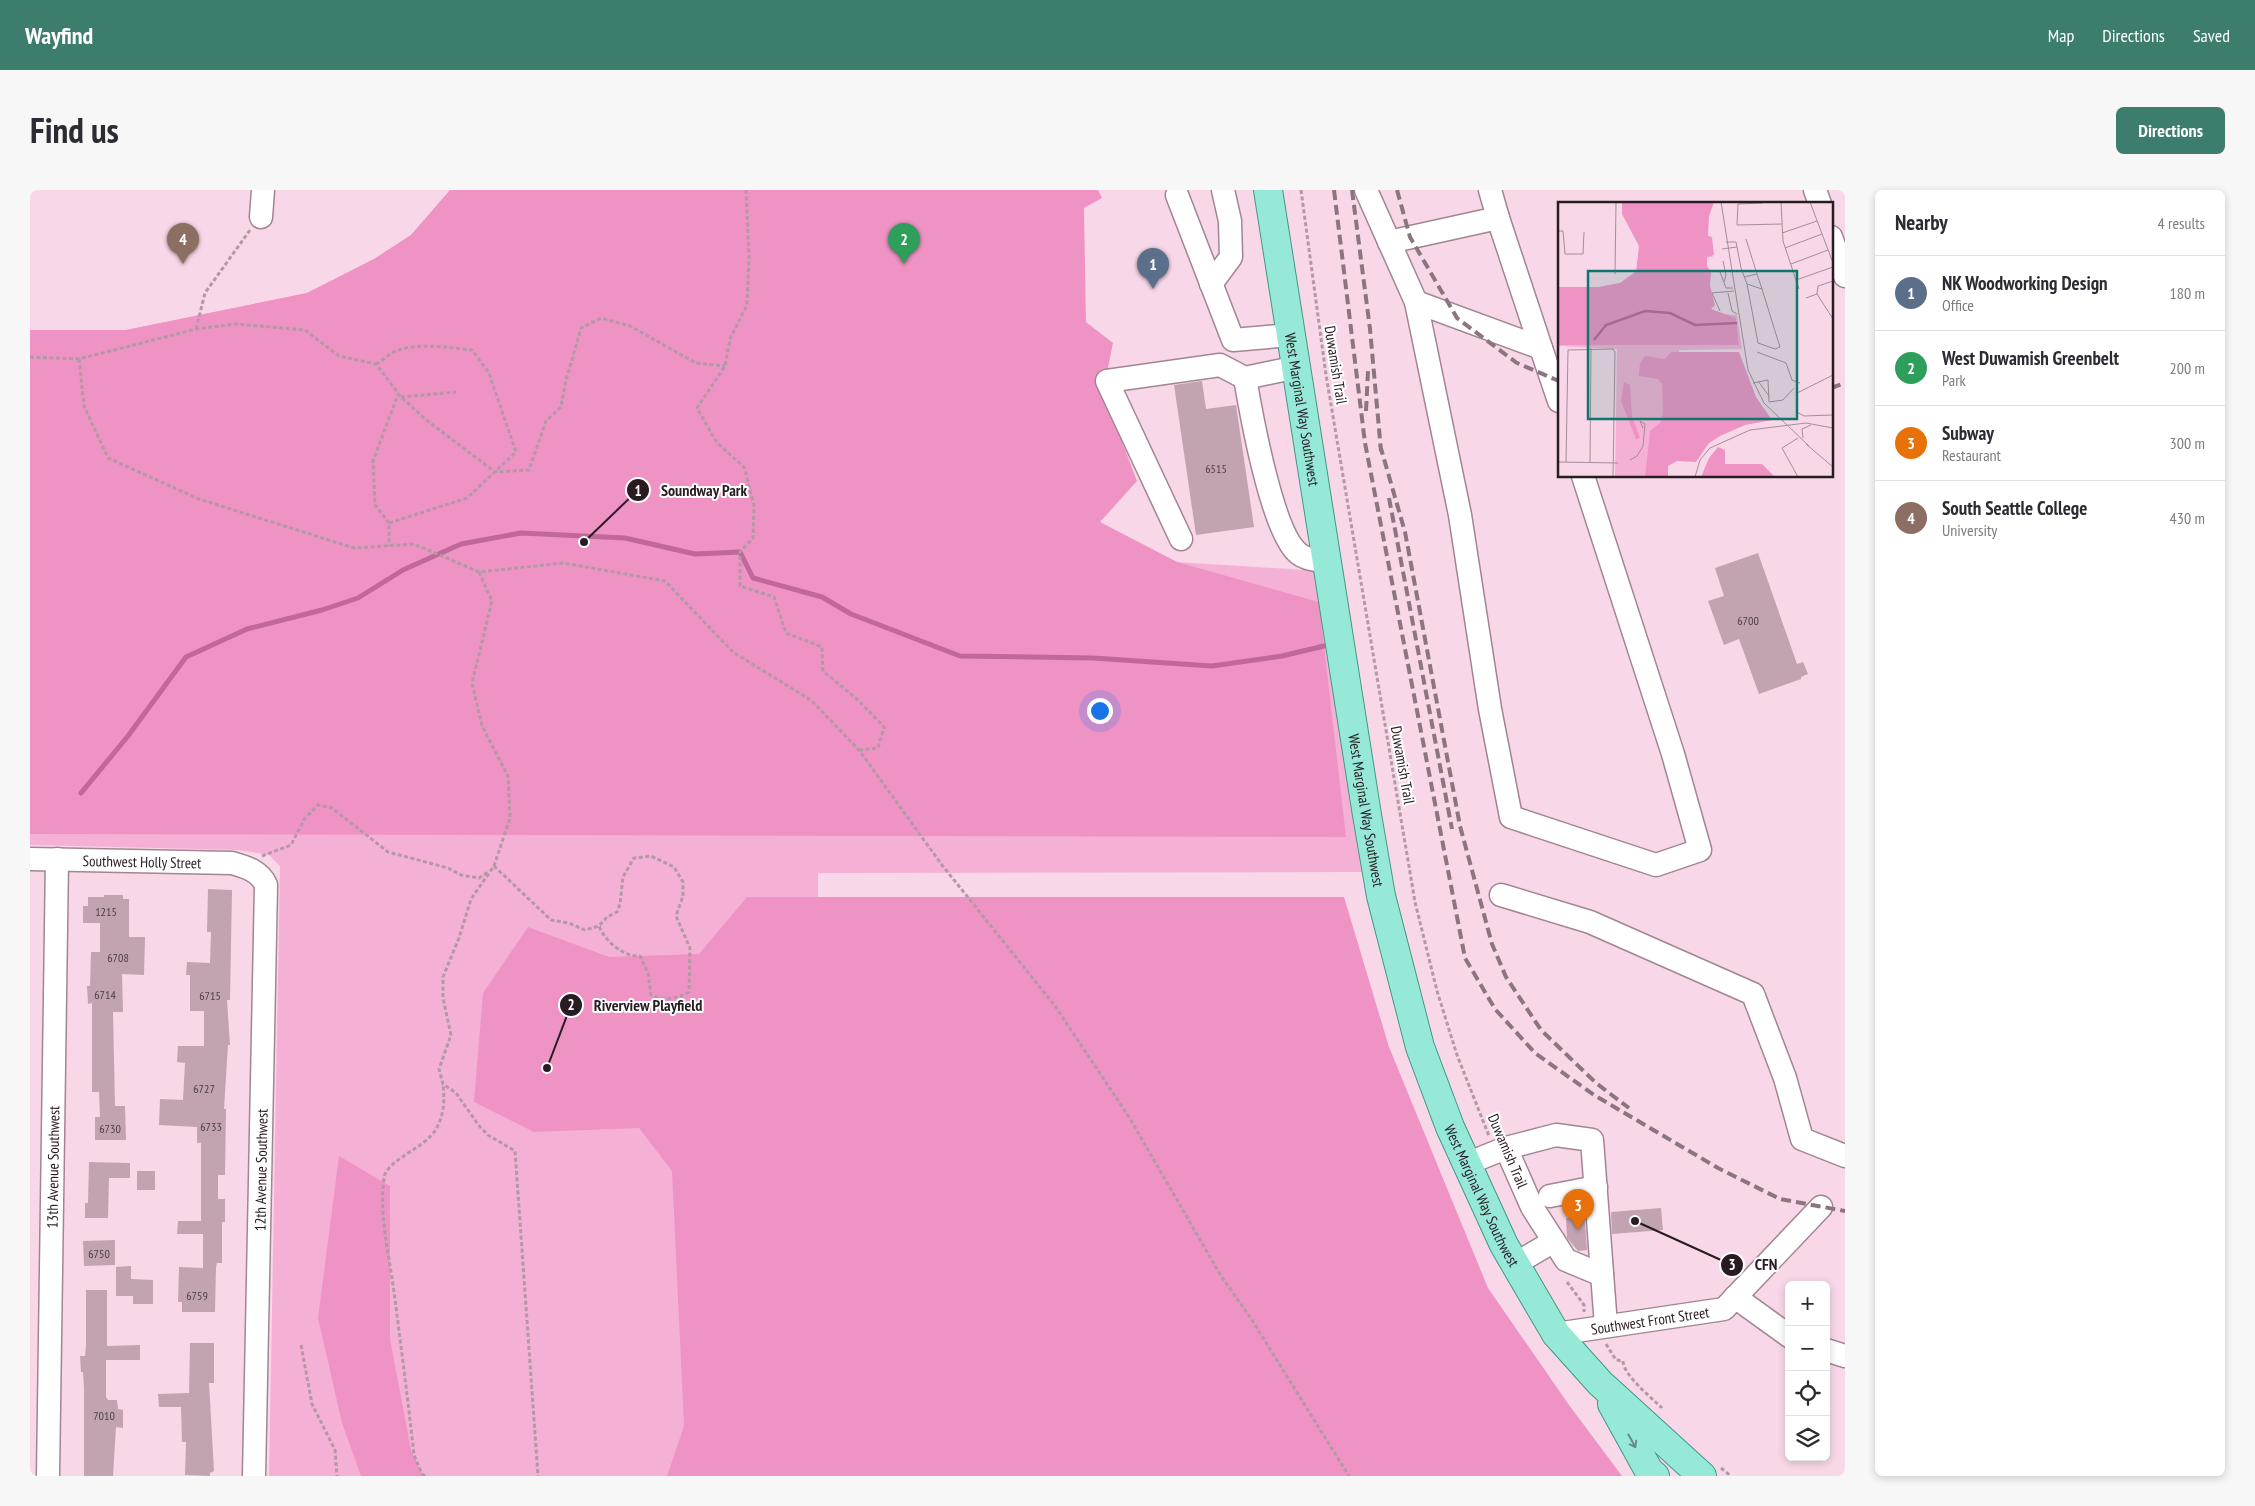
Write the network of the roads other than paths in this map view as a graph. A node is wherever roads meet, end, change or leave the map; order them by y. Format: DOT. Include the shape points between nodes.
graph roads {
  1 [pos="263,190"];
  2 [pos="1223,190"];
  3 [pos="1268,190"];
  4 [pos="1366,190"];
  5 [pos="1490,190"];
  6 [pos="1815,190"];
  7 [pos="1177,195"];
  8 [pos="1819,202"];
  9 [pos="261,217"];
  10 [pos="1498,218"];
  11 [pos="1832,238"];
  12 [pos="1390,242"];
  13 [pos="1844,268"];
  14 [pos="1211,284"];
  15 [pos="1416,302"];
  16 [pos="1291,336"];
  17 [pos="1542,348"];
  18 [pos="1297,367"];
  19 [pos="1246,378"];
  20 [pos="1558,398"];
  21 [pos="1584,478"];
  22 [pos="1181,539"];
  23 [pos="1327,563"];
  24 [pos="30,859"];
  25 [pos="57,859"];
  26 [pos="252,870"];
  27 [pos="1501,895"];
  28 [pos="1501,1149"];
  29 [pos="1845,1156"];
  30 [pos="1466,1164"];
  31 [pos="1596,1187"];
  32 [pos="1550,1196"];
  33 [pos="1821,1207"];
  34 [pos="1554,1241"];
  35 [pos="1515,1264"];
  36 [pos="1602,1275"];
  37 [pos="1736,1297"];
  38 [pos="1606,1326"];
  39 [pos="1785,1333"];
  40 [pos="1556,1334"];
  41 [pos="1830,1351"];
  42 [pos="1845,1356"];
  43 [pos="1600,1384"];
  44 [pos="1651,1474"];
  45 [pos="48,1476"];
  46 [pos="254,1476"];
  47 [pos="1702,1476"];
  1 -- 9 [label="street"];
  2 -- 14 [label="street" via="1230,221 1231,257"];
  3 -- 16 [label="main road, West Marginal Way Southwest"];
  4 -- 12 [label="street"];
  5 -- 10 [label="street"];
  6 -- 8 [label="street"];
  7 -- 14 [label="street"];
  10 -- 12 [label="street"];
  10 -- 17 [label="street"];
  11 -- 13 [label="street"];
  12 -- 15 [label="street"];
  14 -- 16 [label="street" via="1233,340"];
  15 -- 17 [label="street"];
  15 -- 21 [label="street" via="1460,515 1490,708 1511,817 1656,865 1700,850 1673,754"];
  16 -- 18 [label="main road, West Marginal Way Southwest"];
  17 -- 20 [label="street"];
  18 -- 19 [label="street"];
  18 -- 23 [label="main road, West Marginal Way Southwest"];
  19 -- 22 [label="street" via="1220,365 1107,381"];
  19 -- 23 [label="street" via="1270,496 1285,534 1298,554"];
  23 -- 30 [label="main road, West Marginal Way Southwest" via="1383,906 1420,1047"];
  24 -- 25 [label="street, Southwest Holly Street"];
  25 -- 26 [label="street, Southwest Holly Street" via="212,862"];
  25 -- 45 [label="street, 13th Avenue Southwest"];
  26 -- 46 [label="street, 12th Avenue Southwest" via="263,878 267,896"];
  27 -- 29 [label="street" via="1590,922 1753,994 1785,1078 1802,1138"];
  28 -- 30 [label="street"];
  28 -- 31 [label="street" via="1556,1135 1592,1140"];
  28 -- 34 [label="street"];
  30 -- 35 [label="main road, West Marginal Way Southwest"];
  31 -- 32 [label="street"];
  31 -- 36 [label="street"];
  33 -- 37 [label="street, Southwest Front Street"];
  34 -- 35 [label="street"];
  34 -- 36 [label="street" via="1566,1260"];
  35 -- 40 [label="main road, West Marginal Way Southwest"];
  36 -- 38 [label="street"];
  37 -- 38 [label="street, Southwest Front Street" via="1724,1309"];
  37 -- 39 [label="street"];
  38 -- 40 [label="street, Southwest Front Street"];
  40 -- 43 [label="main road, West Marginal Way Southwest"];
  41 -- 42 [label="street"];
  43 -- 44 [label="main road, West Marginal Way Southwest, one-way"];
  43 -- 47 [label="main road, West Marginal Way Southwest"];
}
